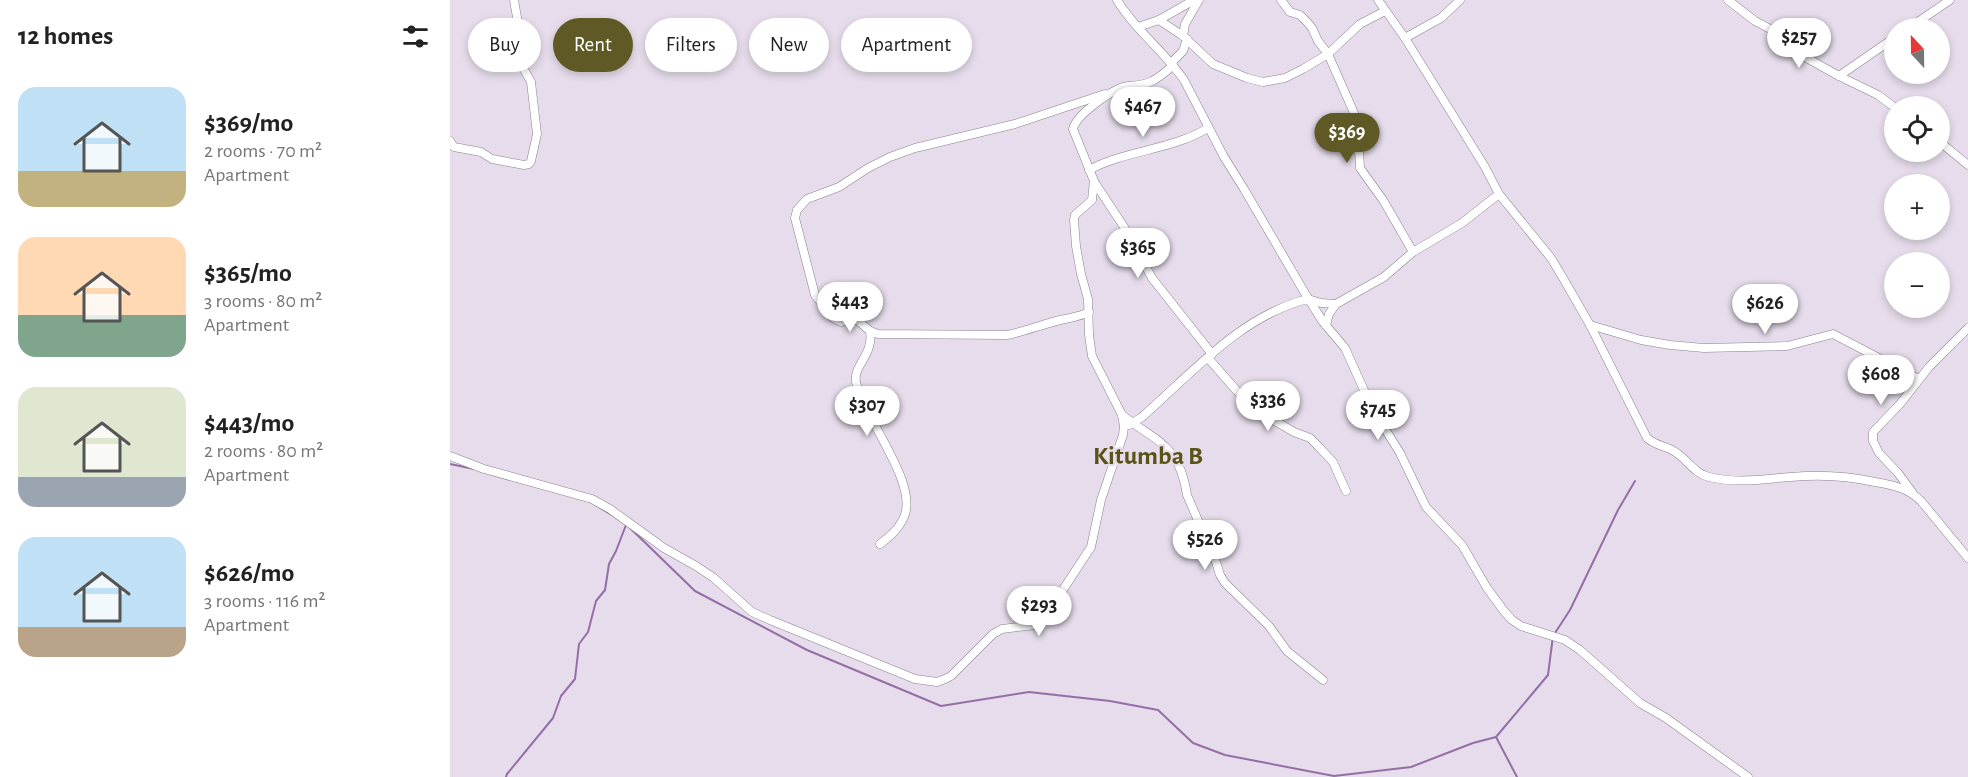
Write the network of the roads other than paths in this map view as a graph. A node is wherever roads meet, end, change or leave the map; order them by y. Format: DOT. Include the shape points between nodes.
graph roads {
  1 [pos="514,0"];
  2 [pos="1117,0"];
  3 [pos="1194,0"];
  4 [pos="1199,0"];
  5 [pos="1281,0"];
  6 [pos="1378,0"];
  7 [pos="1460,0"];
  8 [pos="1728,0"];
  9 [pos="1950,0"];
  10 [pos="1385,11"];
  11 [pos="1924,18"];
  12 [pos="1160,20"];
  13 [pos="1138,27"];
  14 [pos="1185,38"];
  15 [pos="1405,38"];
  16 [pos="1884,45"];
  17 [pos="1328,54"];
  18 [pos="1172,64"];
  19 [pos="1839,76"];
  20 [pos="1112,92"];
  21 [pos="1884,100"];
  22 [pos="1209,128"];
  23 [pos="450,141"];
  24 [pos="1950,150"];
  25 [pos="1968,165"];
  26 [pos="1089,170"];
  27 [pos="1094,181"];
  28 [pos="1499,194"];
  29 [pos="1413,252"];
  30 [pos="1308,298"];
  31 [pos="1336,304"];
  32 [pos="1089,312"];
  33 [pos="1326,325"];
  34 [pos="1590,325"];
  35 [pos="1968,328"];
  36 [pos="870,331"];
  37 [pos="1210,356"];
  38 [pos="1919,379"];
  39 [pos="1122,415"];
  40 [pos="1132,423"];
  41 [pos="1124,431"];
  42 [pos="450,456"];
  43 [pos="1346,491"];
  44 [pos="1912,493"];
  45 [pos="880,544"];
  46 [pos="1968,558"];
  47 [pos="1323,680"];
  48 [pos="1748,777"];
  1 -- 23 [label="street" via="518,59 531,82 537,134 531,161 524,165 492,159 481,152 454,147"];
  2 -- 13 [label="street"];
  3 -- 12 [label="street"];
  4 -- 14 [label="street" via="1185,24"];
  5 -- 17 [label="street" via="1290,12 1307,22"];
  6 -- 10 [label="street"];
  7 -- 15 [label="street" via="1441,18"];
  8 -- 19 [label="street" via="1780,34 1805,57"];
  9 -- 11 [label="street"];
  10 -- 15 [label="street"];
  10 -- 17 [label="street" via="1360,24"];
  12 -- 13 [label="street"];
  12 -- 14 [label="street"];
  13 -- 18 [label="street"];
  14 -- 17 [label="street" via="1218,66 1263,82 1293,74"];
  14 -- 18 [label="street" via="1183,51"];
  15 -- 28 [label="street"];
  16 -- 19 [label="street"];
  17 -- 29 [label="street" via="1354,113 1360,168"];
  18 -- 20 [label="street" via="1152,81"];
  18 -- 22 [label="street"];
  19 -- 21 [label="street"];
  20 -- 26 [label="street" via="1074,123 1074,134"];
  20 -- 36 [label="street" via="985,132 915,147 802,203 795,218 815,295 833,318 841,322 856,320"];
  22 -- 26 [label="street"];
  22 -- 30 [label="street"];
  24 -- 25 [label="street"];
  26 -- 27 [label="street"];
  27 -- 32 [label="street" via="1092,200 1074,220"];
  27 -- 37 [label="street" via="1152,278"];
  28 -- 29 [label="street"];
  28 -- 34 [label="street" via="1551,258"];
  29 -- 31 [label="street" via="1384,277"];
  30 -- 31 [label="street"];
  30 -- 33 [label="street"];
  30 -- 37 [label="street" via="1279,309 1236,334"];
  31 -- 33 [label="street"];
  32 -- 36 [label="street" via="1007,334"];
  32 -- 39 [label="street" via="1092,357"];
  33 -- 48 [label="street" via="1345,348 1372,408 1400,453 1426,507 1462,545 1494,599 1512,620 1574,645 1641,703"];
  34 -- 38 [label="street" via="1641,340 1704,348 1787,346 1833,334"];
  34 -- 44 [label="street" via="1647,438 1676,452 1703,475 1748,480 1831,476 1892,485"];
  35 -- 38 [label="street"];
  36 -- 45 [label="street" via="870,347 856,382 907,497 904,518"];
  37 -- 40 [label="street"];
  37 -- 43 [label="street" via="1258,411 1310,438 1333,462"];
  38 -- 44 [label="street" via="1872,437 1879,453"];
  39 -- 40 [label="street"];
  39 -- 41 [label="street"];
  40 -- 41 [label="street"];
  40 -- 47 [label="street" via="1159,440 1174,456 1225,583 1269,626 1287,651"];
  41 -- 42 [label="street" via="1101,500 1091,547 1047,614 1035,625 1002,629 993,634 951,676 937,682 915,680 752,612 714,578 592,499"];
  44 -- 46 [label="street"];
}
